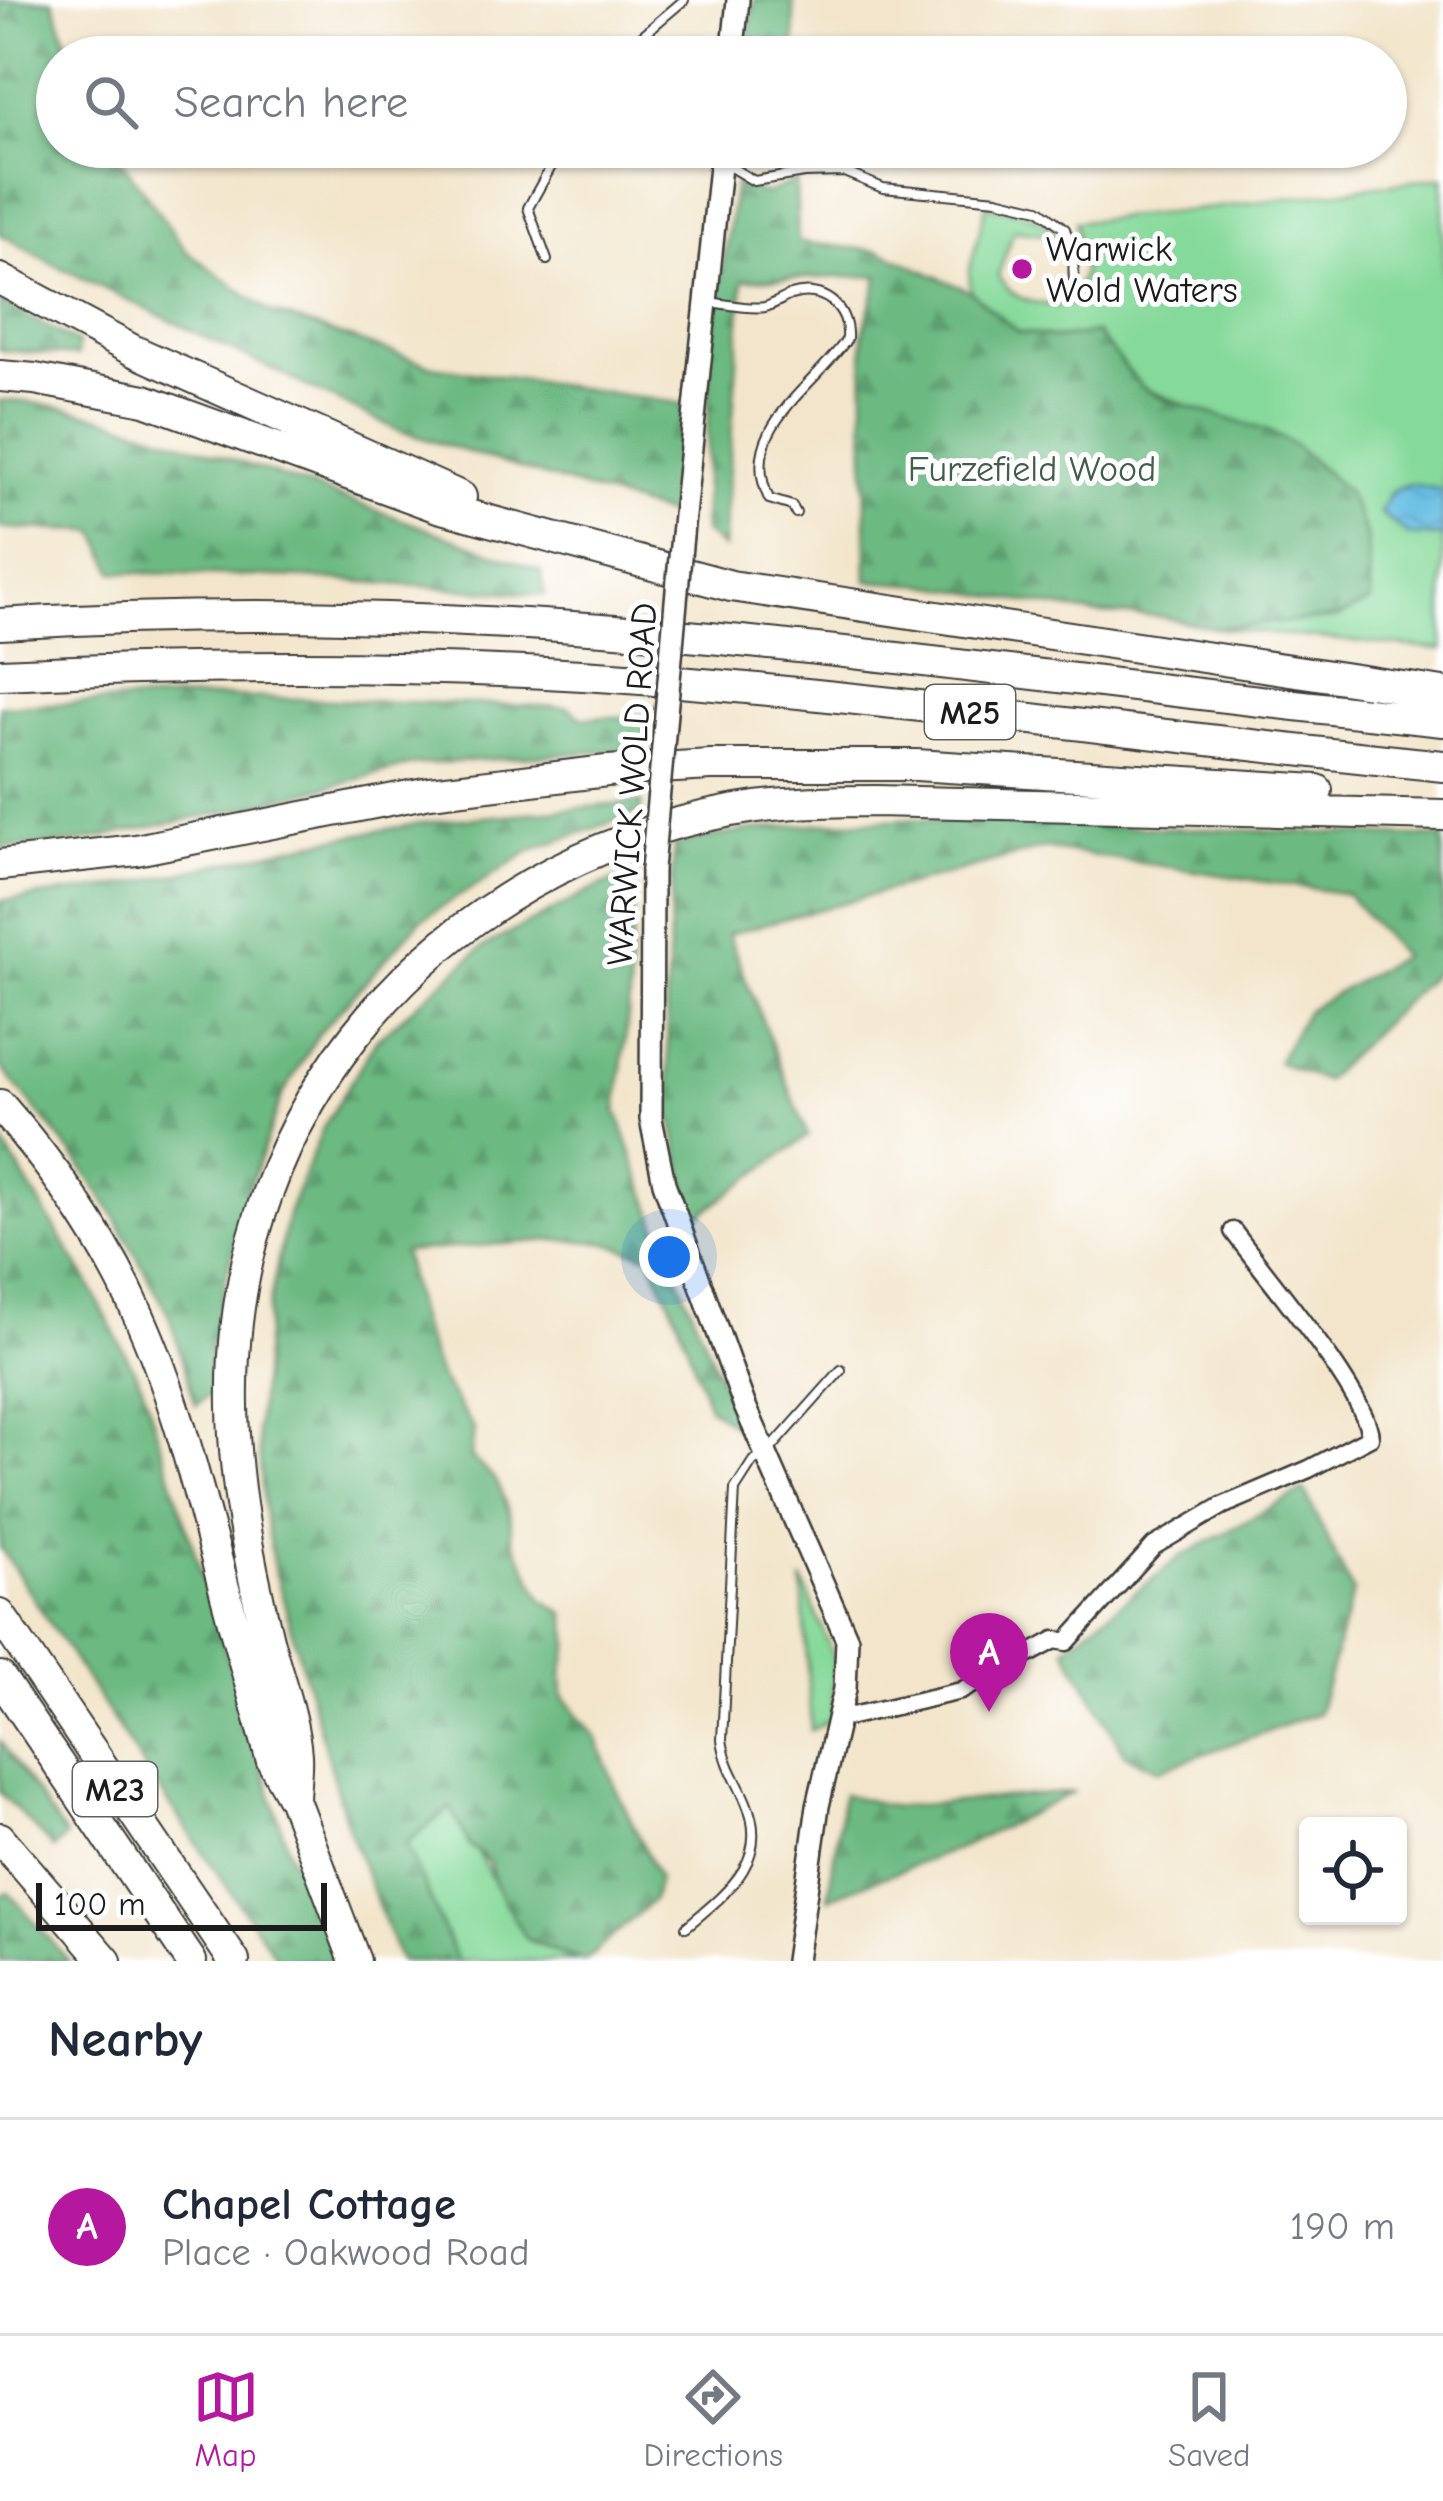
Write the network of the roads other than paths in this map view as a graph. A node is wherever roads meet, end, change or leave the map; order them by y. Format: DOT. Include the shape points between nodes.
graph roads {
  1 [pos="684,0"];
  2 [pos="738,0"];
  3 [pos="642,36"];
  4 [pos="734,36"];
  5 [pos="550,168"];
  6 [pos="720,168"];
  7 [pos="738,168"];
  8 [pos="547,260"];
  9 [pos="0,279"];
  10 [pos="1074,285"];
  11 [pos="706,302"];
  12 [pos="0,376"];
  13 [pos="796,513"];
  14 [pos="526,530"];
  15 [pos="0,624"];
  16 [pos="0,674"];
  17 [pos="1443,693"];
  18 [pos="1443,721"];
  19 [pos="1443,766"];
  20 [pos="1443,796"];
  21 [pos="1443,815"];
  22 [pos="0,865"];
  23 [pos="0,1106"];
  24 [pos="1233,1231"];
  25 [pos="841,1370"];
  26 [pos="768,1452"];
  27 [pos="0,1615"];
  28 [pos="0,1677"];
  29 [pos="839,1719"];
  30 [pos="293,1801"];
  31 [pos="0,1838"];
  32 [pos="686,1927"];
  33 [pos="106,1961"];
  34 [pos="191,1961"];
  35 [pos="234,1961"];
  36 [pos="355,1961"];
  37 [pos="796,1961"];
  1 -- 3 [label="lane"];
  2 -- 4 [label="street"];
  5 -- 8 [label="lane" via="528,208"];
  6 -- 11 [label="street, WARWICK WOLD ROAD"];
  7 -- 10 [label="lane" via="754,181 844,172 883,188 1039,209 1065,229"];
  9 -- 14 [label="highway" via="134,351"];
  11 -- 13 [label="lane" via="764,307 816,292 844,313 848,339 763,439 763,488"];
  11 -- 26 [label="street, WARWICK WOLD ROAD, bridge" via="652,869 651,1119 683,1245"];
  12 -- 14 [label="highway" via="145,400 438,507"];
  14 -- 17 [label="highway" via="730,586"];
  15 -- 18 [label="highway, M25" via="301,618 601,630"];
  16 -- 19 [label="highway, M25" via="292,666 614,677"];
  20 -- 22 [label="highway" via="916,765 711,765 430,792 136,850"];
  21 -- 30 [label="highway" via="776,804 612,845 537,878 457,931 379,1003 318,1086 259,1215 237,1315 236,1457 248,1548 296,1754"];
  23 -- 30 [label="highway" via="92,1229 154,1352 272,1761"];
  24 -- 29 [label="street" via="1351,1391 1370,1437 1154,1546 1066,1642 1054,1640 961,1691"];
  25 -- 26 [label="lane"];
  26 -- 29 [label="street, WARWICK WOLD ROAD" via="847,1639"];
  26 -- 32 [label="lane" via="735,1490 722,1740 756,1827 754,1854"];
  27 -- 35 [label="highway, M23"];
  28 -- 34 [label="highway, M23"];
  29 -- 37 [label="street, WARWICK WOLD ROAD"];
  30 -- 36 [label="highway"];
  31 -- 33 [label="highway"];
}
